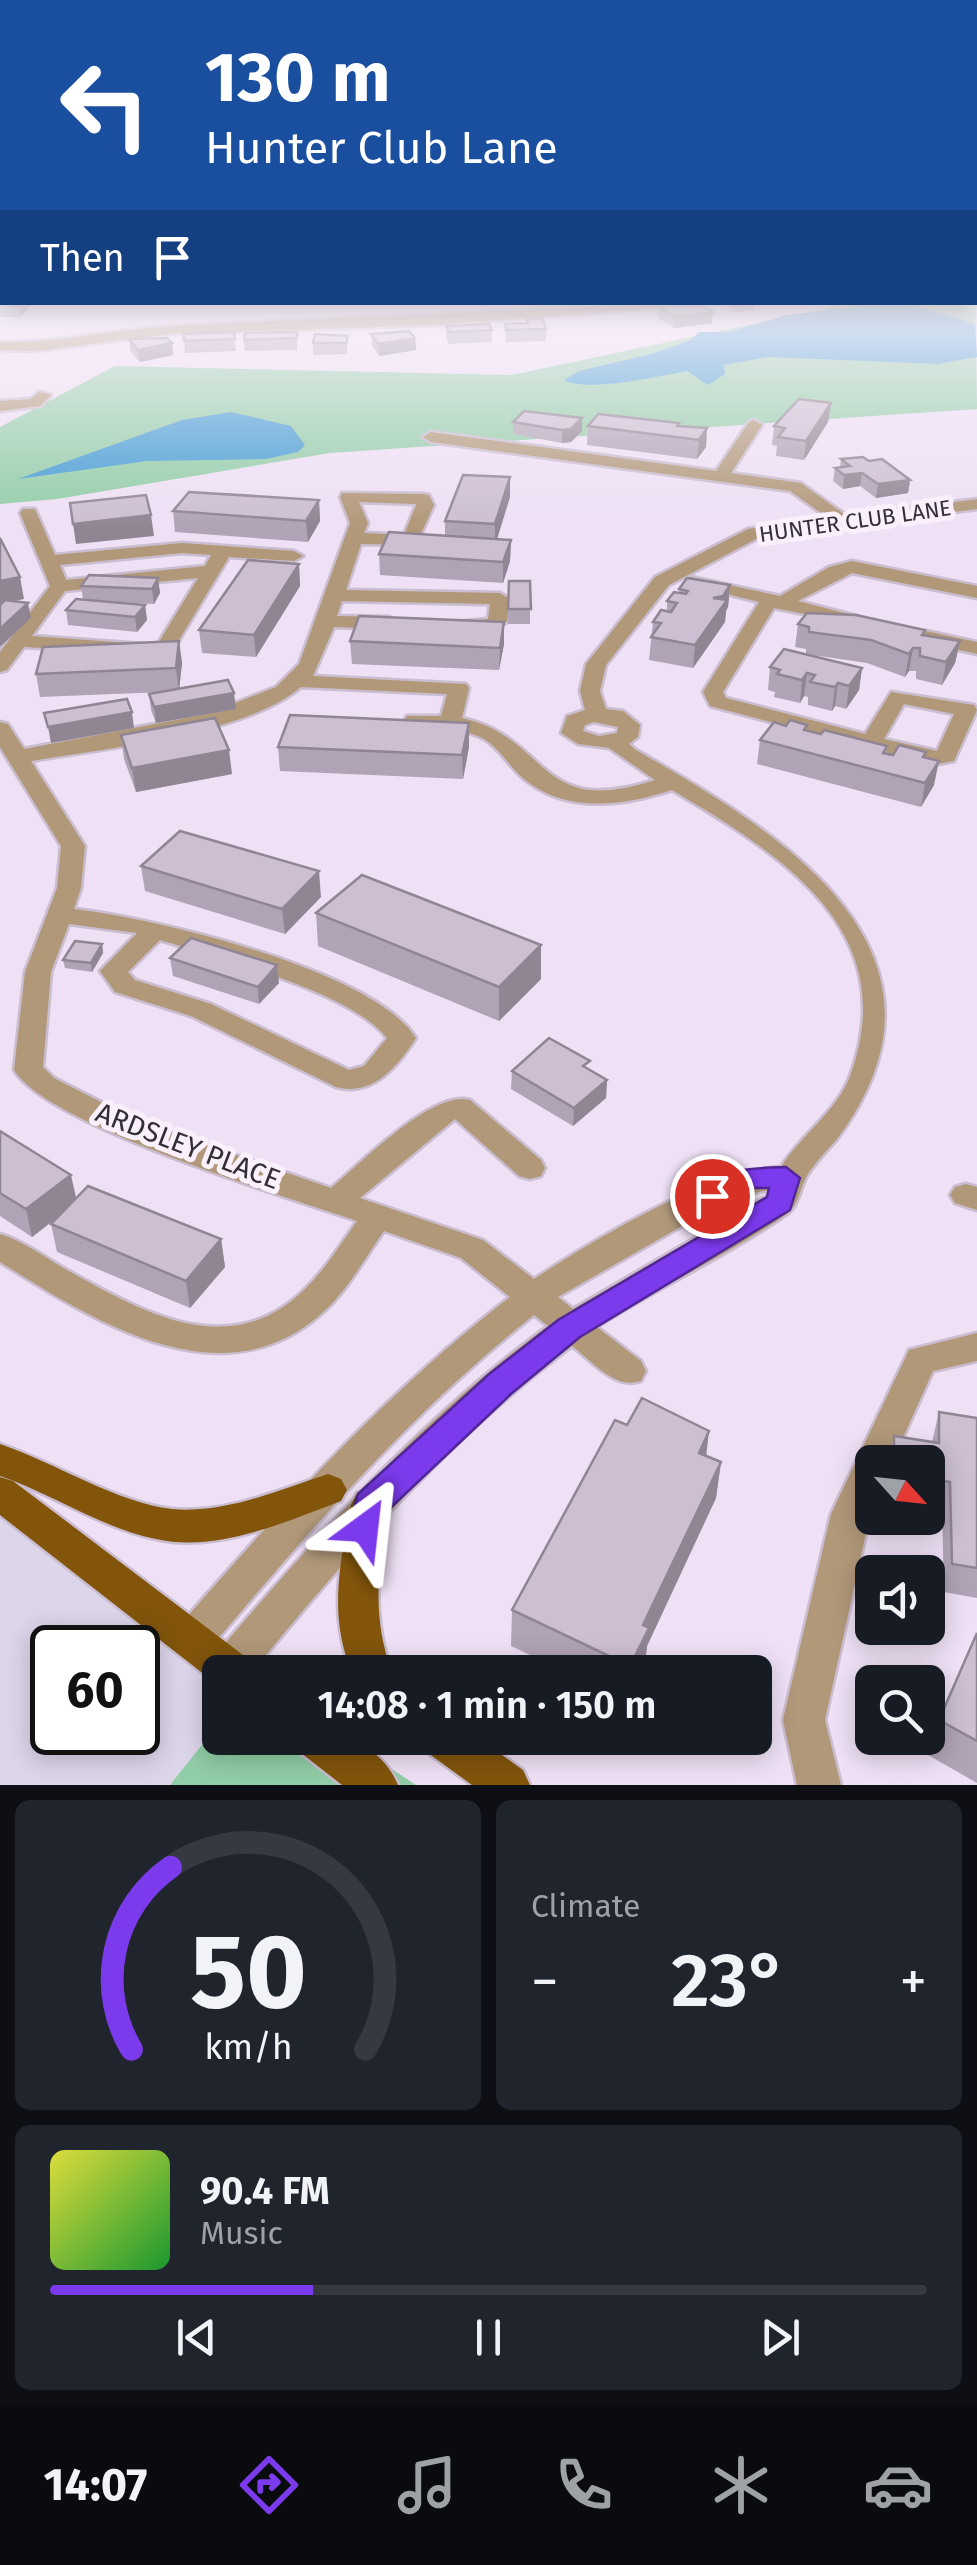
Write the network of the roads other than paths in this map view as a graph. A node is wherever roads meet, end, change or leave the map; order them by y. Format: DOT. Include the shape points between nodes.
graph roads {
  1 [pos="44,395"];
  2 [pos="0,406"];
  3 [pos="754,425"];
  4 [pos="431,437"];
  5 [pos="721,476"];
  6 [pos="977,504"];
  7 [pos="29,513"];
  8 [pos="841,518"];
  9 [pos="354,538"];
  10 [pos="223,551"];
  11 [pos="294,556"];
  12 [pos="48,560"];
  13 [pos="211,571"];
  14 [pos="674,574"];
  15 [pos="59,586"];
  16 [pos="977,592"];
  17 [pos="332,595"];
  18 [pos="774,602"];
  19 [pos="44,606"];
  20 [pos="78,608"];
  21 [pos="323,621"];
  22 [pos="413,624"];
  23 [pos="870,625"];
  24 [pos="449,626"];
  25 [pos="906,633"];
  26 [pos="19,641"];
  27 [pos="977,648"];
  28 [pos="0,666"];
  29 [pos="296,682"];
  30 [pos="394,720"];
  31 [pos="450,722"];
  32 [pos="0,729"];
  33 [pos="870,742"];
  34 [pos="18,757"];
  35 [pos="665,777"];
  36 [pos="57,915"];
  37 [pos="155,930"];
  38 [pos="530,1168"];
  39 [pos="786,1178"];
  40 [pos="334,1202"];
  41 [pos="378,1216"];
  42 [pos="0,1246"];
  43 [pos="532,1298"];
  44 [pos="569,1329"];
  45 [pos="977,1347"];
  46 [pos="628,1371"];
  47 [pos="882,1445"];
  48 [pos="0,1460"];
  49 [pos="328,1490"];
  50 [pos="0,1493"];
  51 [pos="855,1503"];
  52 [pos="370,1505"];
  53 [pos="192,1640"];
  54 [pos="211,1655"];
  55 [pos="244,1655"];
  56 [pos="362,1655"];
  57 [pos="338,1755"];
  58 [pos="467,1755"];
  59 [pos="376,1785"];
  60 [pos="508,1785"];
  61 [pos="819,1785"];
  1 -- 2 [label="street" via="35,403"];
  3 -- 5 [label="street"];
  4 -- 5 [label="street"];
  5 -- 8 [label="street" via="801,488"];
  6 -- 8 [label="street, HUNTER CLUB LANE"];
  7 -- 12 [label="street"];
  8 -- 14 [label="street, HUNTER CLUB LANE" via="754,533"];
  9 -- 17 [label="street"];
  10 -- 11 [label="street"];
  10 -- 12 [label="street" via="182,548"];
  10 -- 13 [label="street"];
  12 -- 15 [label="street"];
  13 -- 15 [label="street"];
  13 -- 26 [label="street" via="163,651"];
  14 -- 18 [label="street"];
  14 -- 35 [label="street, HUNTER CLUB LANE" via="614,635 596,664 590,691 597,715 575,721 572,733 586,742 615,742"];
  15 -- 19 [label="street"];
  16 -- 18 [label="street" via="852,567"];
  17 -- 21 [label="street"];
  17 -- 24 [label="street" via="500,599 497,622"];
  18 -- 23 [label="street"];
  18 -- 33 [label="street" via="713,692 717,702"];
  19 -- 20 [label="street"];
  19 -- 26 [label="street"];
  21 -- 22 [label="street"];
  21 -- 29 [label="street"];
  25 -- 27 [label="street"];
  26 -- 28 [label="street"];
  29 -- 31 [label="street" via="458,688"];
  29 -- 34 [label="street" via="274,710"];
  30 -- 31 [label="street"];
  31 -- 35 [label="street" via="494,736 548,784 576,796 634,796"];
  32 -- 34 [label="street, ARDSLEY PLACE"];
  34 -- 36 [label="street, ARDSLEY PLACE" via="73,846 74,870"];
  35 -- 39 [label="street" via="807,866 840,904 874,979 877,1012 864,1077"];
  36 -- 37 [label="street"];
  36 -- 40 [label="street, ARDSLEY PLACE" via="38,972 28,1070 131,1130"];
  37 -- 37 [label="street" via="298,976 389,1018 402,1038 374,1073 346,1080 201,1010 125,986 113,971"];
  38 -- 40 [label="street" via="460,1107 442,1114"];
  39 -- 43 [label="street" via="744,1178"];
  39 -- 44 [label="street" via="780,1202"];
  40 -- 41 [label="street, ARDSLEY PLACE"];
  41 -- 42 [label="street" via="308,1306 236,1342 202,1339 100,1308"];
  41 -- 43 [label="street, ARDSLEY PLACE" via="472,1249"];
  43 -- 44 [label="street, ARDSLEY PLACE"];
  43 -- 49 [label="street" via="419,1397"];
  44 -- 46 [label="street, ARDSLEY PLACE"];
  44 -- 52 [label="street"];
  45 -- 47 [label="street" via="921,1360"];
  48 -- 49 [label="main road" via="157,1523 226,1522"];
  49 -- 53 [label="street"];
  50 -- 53 [label="main road"];
  51 -- 61 [label="street" via="804,1720"];
  52 -- 55 [label="street"];
  52 -- 56 [label="main road" via="357,1590"];
  53 -- 54 [label="main road"];
  57 -- 59 [label="main road"];
  58 -- 60 [label="main road"];
}
